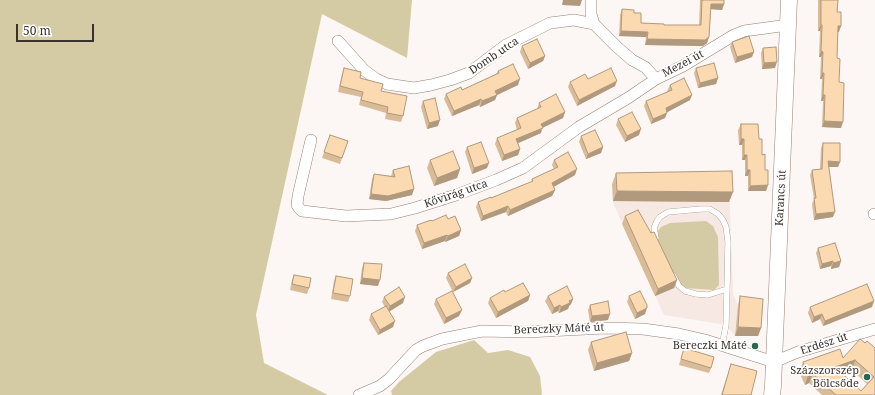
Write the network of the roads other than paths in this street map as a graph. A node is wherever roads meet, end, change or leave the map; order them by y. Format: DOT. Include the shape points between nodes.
graph roads {
  1 [pos="591,0"];
  2 [pos="789,0"];
  3 [pos="594,24"];
  4 [pos="788,25"];
  5 [pos="338,41"];
  6 [pos="656,79"];
  7 [pos="312,140"];
  8 [pos="658,242"];
  9 [pos="670,270"];
  10 [pos="728,290"];
  11 [pos="875,328"];
  12 [pos="722,346"];
  13 [pos="774,362"];
  14 [pos="359,395"];
  15 [pos="772,395"];
  1 -- 3 [label="street"];
  2 -- 4 [label="main road, Karancs út"];
  3 -- 5 [label="street, Domb utca" via="574,20 550,23 506,45 469,73 438,84 414,88 387,84 376,79 364,70"];
  3 -- 6 [label="street, Mezei út"];
  4 -- 6 [label="street, Mezei út" via="744,31 734,35"];
  4 -- 13 [label="main road, Karancs út"];
  6 -- 7 [label="street, Kővirág utca" via="579,127 523,168 449,197 391,214 346,216 302,211 297,205 298,196"];
  8 -- 10 [label="lane" via="654,228 660,217 668,212 710,209 718,214 726,227 728,242"];
  9 -- 10 [label="lane" via="685,291 708,295"];
  10 -- 12 [label="lane"];
  11 -- 13 [label="street, Erdész út"];
  12 -- 13 [label="street, Bereczky Máté út"];
  12 -- 14 [label="street, Bereczky Máté út" via="679,334 643,329 482,331 442,339 423,346 380,386"];
  13 -- 15 [label="main road, Karancs út"];
}
